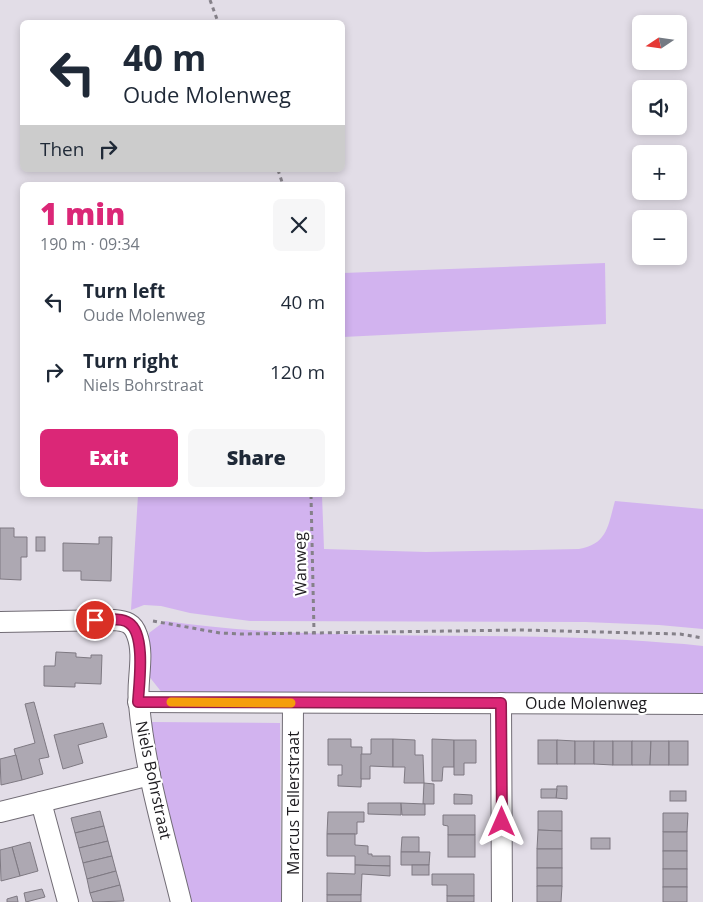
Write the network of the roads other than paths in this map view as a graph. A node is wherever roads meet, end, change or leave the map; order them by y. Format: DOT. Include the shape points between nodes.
graph roads {
  1 [pos="0,622"];
  2 [pos="138,702"];
  3 [pos="293,703"];
  4 [pos="501,703"];
  5 [pos="703,704"];
  6 [pos="150,774"];
  7 [pos="41,802"];
  8 [pos="0,812"];
  9 [pos="68,902"];
  10 [pos="181,902"];
  11 [pos="292,902"];
  12 [pos="502,902"];
  1 -- 2 [label="street, Niels Bohrstraat" via="124,621 133,627 140,648"];
  2 -- 3 [label="street, Oude Molenweg"];
  2 -- 6 [label="street, Niels Bohrstraat"];
  3 -- 4 [label="street, Oude Molenweg"];
  3 -- 11 [label="street, Marcus Tellerstraat"];
  4 -- 5 [label="street, Oude Molenweg"];
  4 -- 12 [label="street"];
  6 -- 7 [label="street"];
  6 -- 10 [label="street, Niels Bohrstraat"];
  7 -- 8 [label="street"];
  7 -- 9 [label="street"];
}
